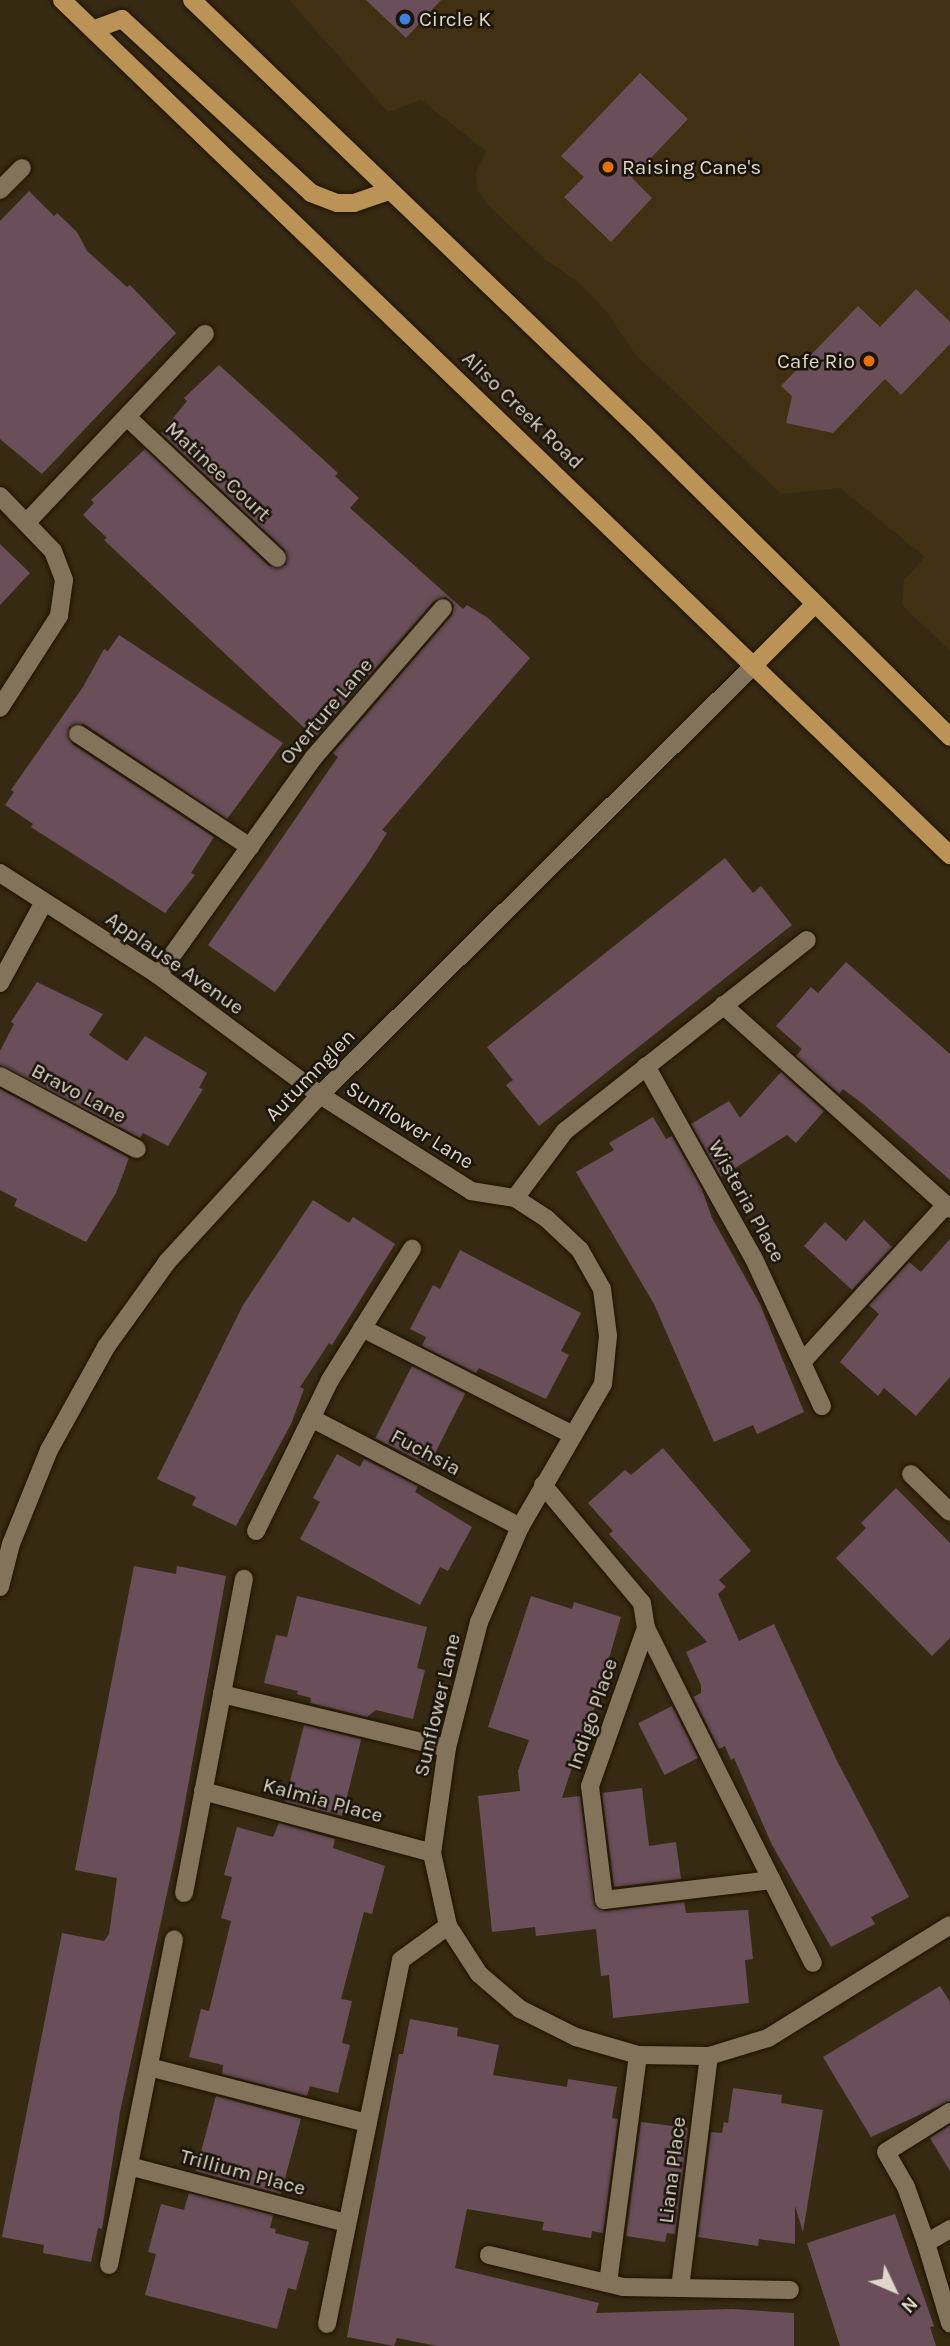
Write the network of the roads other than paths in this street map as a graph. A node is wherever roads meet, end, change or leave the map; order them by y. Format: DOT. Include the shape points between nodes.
graph roads {
  1 [pos="62,0"];
  2 [pos="192,0"];
  3 [pos="96,29"];
  4 [pos="22,168"];
  5 [pos="0,190"];
  6 [pos="388,191"];
  7 [pos="205,334"];
  8 [pos="127,417"];
  9 [pos="0,496"];
  10 [pos="27,522"];
  11 [pos="277,558"];
  12 [pos="813,606"];
  13 [pos="443,608"];
  14 [pos="753,666"];
  15 [pos="3,695"];
  16 [pos="78,734"];
  17 [pos="950,737"];
  18 [pos="250,848"];
  19 [pos="950,855"];
  20 [pos="0,873"];
  21 [pos="44,902"];
  22 [pos="807,940"];
  23 [pos="158,975"];
  24 [pos="0,983"];
  25 [pos="723,1005"];
  26 [pos="646,1066"];
  27 [pos="0,1076"];
  28 [pos="320,1095"];
  29 [pos="137,1149"];
  30 [pos="515,1198"];
  31 [pos="948,1207"];
  32 [pos="412,1250"];
  33 [pos="362,1328"];
  34 [pos="803,1361"];
  35 [pos="822,1406"];
  36 [pos="311,1418"];
  37 [pos="570,1434"];
  38 [pos="911,1474"];
  39 [pos="543,1485"];
  40 [pos="950,1512"];
  41 [pos="520,1527"];
  42 [pos="256,1531"];
  43 [pos="244,1578"];
  44 [pos="0,1587"];
  45 [pos="646,1628"];
  46 [pos="222,1694"];
  47 [pos="447,1748"];
  48 [pos="203,1791"];
  49 [pos="432,1853"];
  50 [pos="772,1880"];
  51 [pos="184,1894"];
  52 [pos="448,1926"];
  53 [pos="948,1930"];
  54 [pos="174,1939"];
  55 [pos="813,1963"];
  56 [pos="638,2055"];
  57 [pos="709,2056"];
  58 [pos="149,2067"];
  59 [pos="950,2112"];
  60 [pos="367,2123"];
  61 [pos="129,2165"];
  62 [pos="347,2222"];
  63 [pos="950,2229"];
  64 [pos="926,2243"];
  65 [pos="489,2255"];
  66 [pos="109,2265"];
  67 [pos="608,2283"];
  68 [pos="680,2288"];
  69 [pos="790,2290"];
  70 [pos="950,2323"];
  71 [pos="327,2324"];
  1 -- 3 [label="main road, Aliso Creek Road"];
  2 -- 6 [label="main road"];
  3 -- 6 [label="main road" via="122,19 311,193 337,203 354,203"];
  3 -- 14 [label="main road, Aliso Creek Road"];
  4 -- 5 [label="street"];
  6 -- 12 [label="main road" via="643,433"];
  7 -- 8 [label="street"];
  8 -- 10 [label="street"];
  8 -- 11 [label="street, Matinee Court"];
  9 -- 10 [label="street"];
  10 -- 15 [label="street" via="53,551 64,580 59,616"];
  12 -- 14 [label="main road"];
  12 -- 17 [label="main road"];
  13 -- 18 [label="street, Overture Lane" via="314,757"];
  14 -- 19 [label="main road, Aliso Creek Road"];
  14 -- 28 [label="street, Autumnglen"];
  16 -- 18 [label="street"];
  18 -- 23 [label="street, Overture Lane"];
  20 -- 21 [label="street, Applause Avenue"];
  21 -- 23 [label="street, Applause Avenue"];
  21 -- 24 [label="street"];
  22 -- 25 [label="street"];
  23 -- 28 [label="street, Applause Avenue"];
  25 -- 26 [label="street"];
  25 -- 31 [label="street"];
  26 -- 30 [label="street" via="565,1131"];
  26 -- 34 [label="street, Wisteria Place" via="754,1259"];
  27 -- 29 [label="street, Bravo Lane"];
  28 -- 30 [label="street, Sunflower Lane" via="471,1191"];
  28 -- 44 [label="street, Autumnglen" via="167,1262 106,1347 49,1450 11,1545"];
  30 -- 37 [label="street, Sunflower Lane" via="547,1219 580,1250 603,1289 608,1336 603,1384"];
  31 -- 34 [label="street"];
  32 -- 33 [label="street"];
  33 -- 36 [label="street"];
  33 -- 37 [label="street"];
  34 -- 35 [label="street, Wisteria Place"];
  36 -- 41 [label="street, Fuchsia"];
  36 -- 42 [label="street"];
  37 -- 39 [label="street, Sunflower Lane"];
  38 -- 40 [label="street"];
  39 -- 41 [label="street, Sunflower Lane"];
  39 -- 45 [label="street" via="642,1603"];
  41 -- 47 [label="street, Sunflower Lane" via="479,1622"];
  43 -- 46 [label="street"];
  45 -- 50 [label="street"];
  45 -- 50 [label="street, Indigo Place" via="590,1786 604,1900"];
  46 -- 47 [label="street"];
  46 -- 48 [label="street"];
  47 -- 49 [label="street, Sunflower Lane"];
  48 -- 49 [label="street, Kalmia Place"];
  48 -- 51 [label="street"];
  49 -- 52 [label="street, Sunflower Lane"];
  50 -- 55 [label="street"];
  52 -- 56 [label="street, Sunflower Lane" via="479,1974 520,2009 576,2037"];
  52 -- 60 [label="street" via="401,1960"];
  53 -- 57 [label="street, Sunflower Lane" via="768,2038"];
  54 -- 58 [label="street"];
  56 -- 57 [label="street, Sunflower Lane"];
  56 -- 67 [label="street"];
  57 -- 68 [label="street, Liana Place"];
  58 -- 60 [label="street"];
  58 -- 61 [label="street"];
  59 -- 64 [label="street" via="886,2152 906,2187"];
  60 -- 62 [label="street"];
  61 -- 62 [label="street, Trillium Place"];
  61 -- 66 [label="street"];
  62 -- 71 [label="street"];
  63 -- 64 [label="street"];
  64 -- 70 [label="street"];
  65 -- 67 [label="street"];
  67 -- 68 [label="street"];
  68 -- 69 [label="street"];
}
